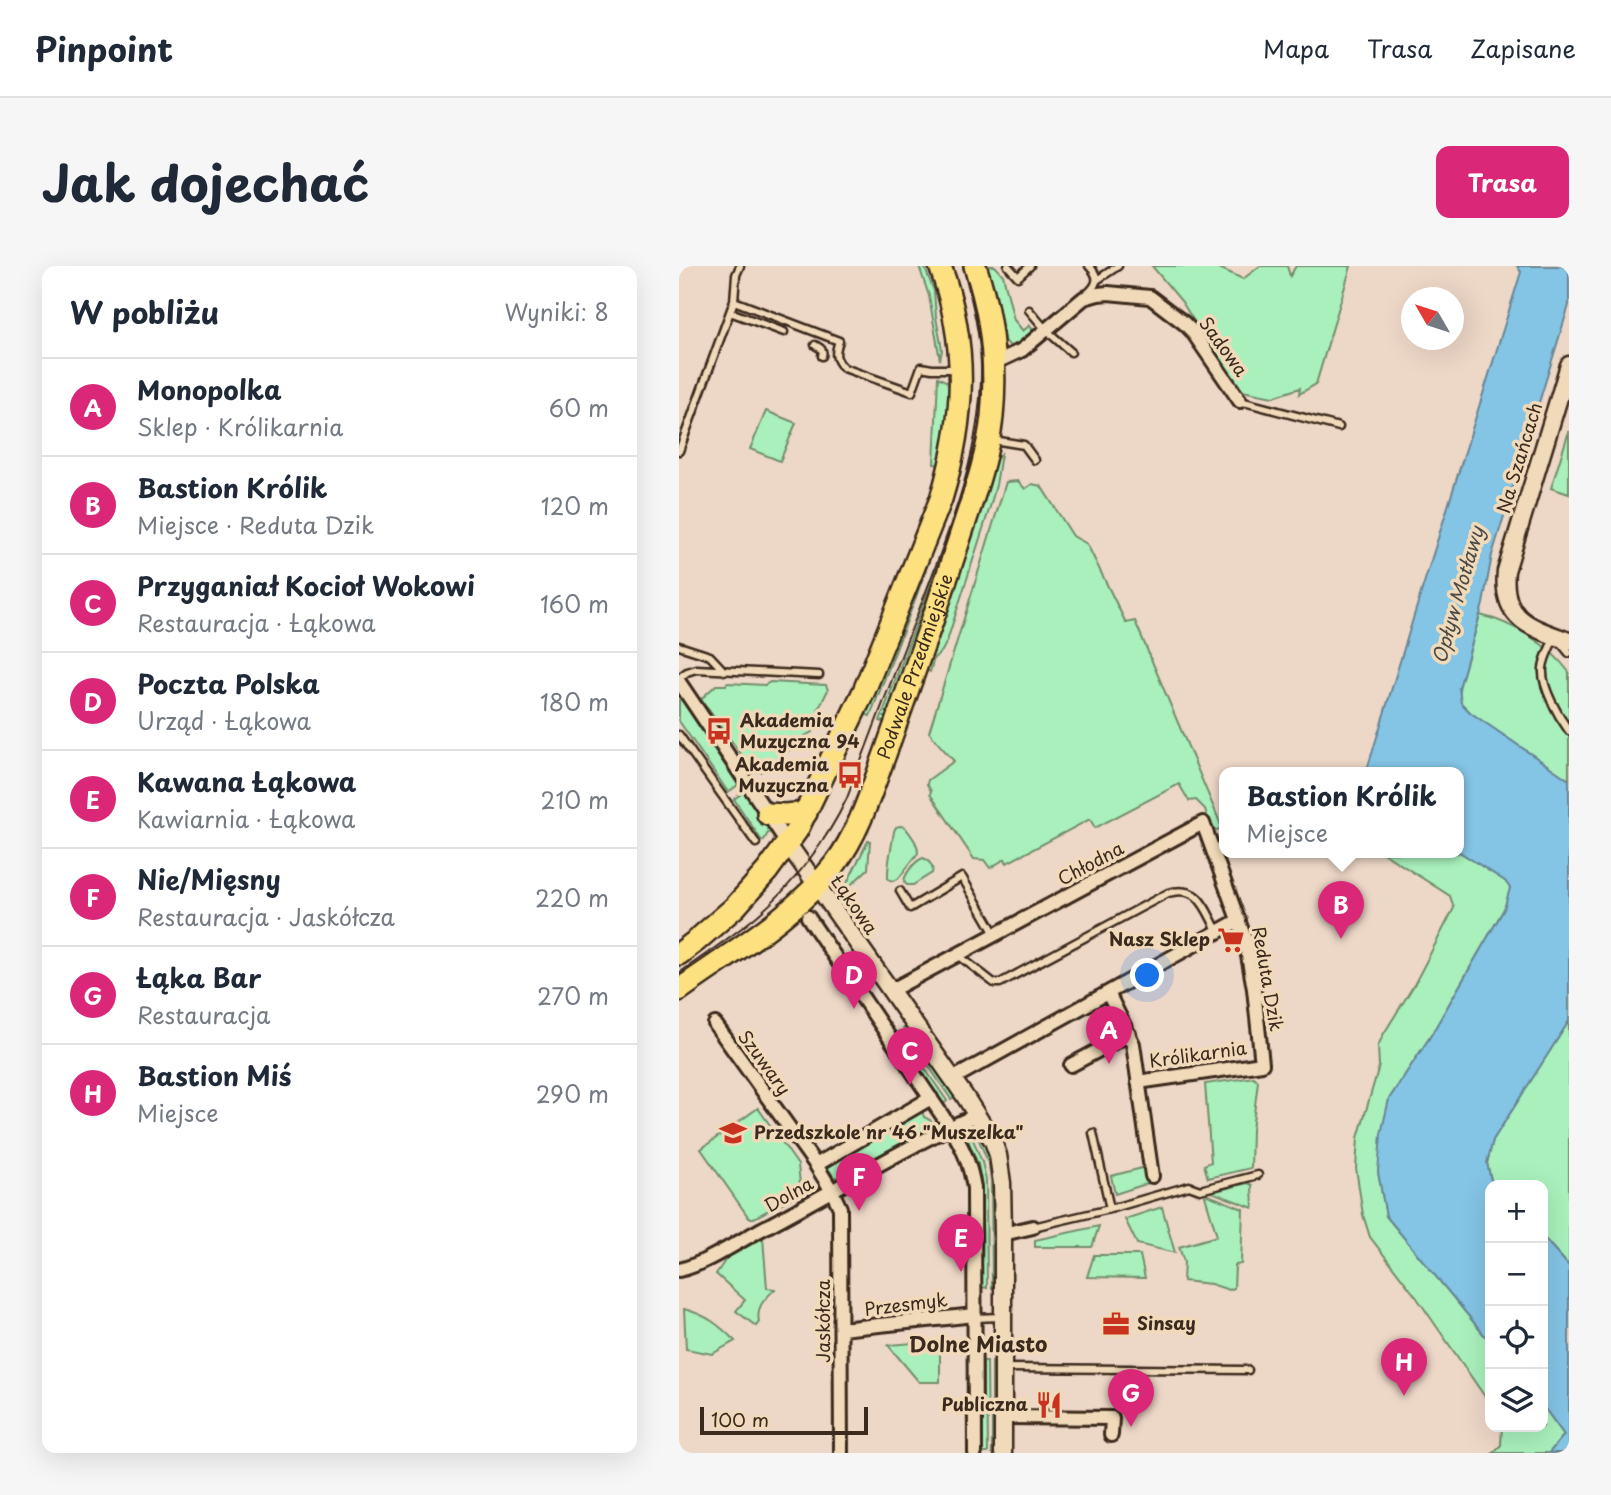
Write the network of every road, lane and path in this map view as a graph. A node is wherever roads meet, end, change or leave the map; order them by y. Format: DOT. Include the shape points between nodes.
graph roads {
  1 [pos="740,266"];
  2 [pos="940,266"];
  3 [pos="975,266"];
  4 [pos="1008,266"];
  5 [pos="1030,266"];
  6 [pos="1089,266"];
  7 [pos="1118,266"];
  8 [pos="1097,279"];
  9 [pos="1084,298"];
  10 [pos="734,301"];
  11 [pos="1029,310"];
  12 [pos="730,312"];
  13 [pos="1045,330"];
  14 [pos="784,332"];
  15 [pos="815,345"];
  16 [pos="1071,352"];
  17 [pos="822,356"];
  18 [pos="994,363"];
  19 [pos="1569,365"];
  20 [pos="960,369"];
  21 [pos="1240,401"];
  22 [pos="1339,427"];
  23 [pos="989,439"];
  24 [pos="679,451"];
  25 [pos="1035,460"];
  26 [pos="1562,639"];
  27 [pos="679,646"];
  28 [pos="1569,653"];
  29 [pos="724,671"];
  30 [pos="819,675"];
  31 [pos="679,680"];
  32 [pos="1569,731"];
  33 [pos="679,735"];
  34 [pos="806,813"];
  35 [pos="768,814"];
  36 [pos="1203,823"];
  37 [pos="756,843"];
  38 [pos="788,844"];
  39 [pos="817,886"];
  40 [pos="900,891"];
  41 [pos="808,917"];
  42 [pos="1239,920"];
  43 [pos="1218,932"];
  44 [pos="996,935"];
  45 [pos="679,954"];
  46 [pos="958,955"];
  47 [pos="679,990"];
  48 [pos="890,991"];
  49 [pos="1108,993"];
  50 [pos="715,1024"];
  51 [pos="1129,1034"];
  52 [pos="1262,1064"];
  53 [pos="1071,1065"];
  54 [pos="952,1079"];
  55 [pos="1138,1082"];
  56 [pos="931,1098"];
  57 [pos="977,1115"];
  58 [pos="950,1127"];
  59 [pos="1093,1133"];
  60 [pos="815,1165"];
  61 [pos="1258,1175"];
  62 [pos="1152,1176"];
  63 [pos="832,1191"];
  64 [pos="1111,1209"];
  65 [pos="1033,1227"];
  66 [pos="1003,1234"];
  67 [pos="679,1270"];
  68 [pos="975,1317"];
  69 [pos="1003,1317"];
  70 [pos="841,1329"];
  71 [pos="1003,1368"];
  72 [pos="1248,1370"];
  73 [pos="1003,1416"];
  74 [pos="1111,1435"];
  75 [pos="841,1453"];
  76 [pos="975,1453"];
  77 [pos="1003,1453"];
  1 -- 10 [label="lane"];
  2 -- 20 [label="main road, Podwale Przedmiejskie" via="953,310"];
  3 -- 18 [label="main road, Podwale Przedmiejskie" via="986,303"];
  4 -- 5 [label="lane" via="1017,277"];
  6 -- 8 [label="lane"];
  7 -- 8 [label="lane"];
  8 -- 9 [label="lane"];
  9 -- 13 [label="street"];
  9 -- 21 [label="street, Sadowa" via="1108,293 1143,295 1158,302 1192,331"];
  10 -- 12 [label="lane"];
  10 -- 20 [label="lane" via="839,341 836,357 844,368 912,392 921,367"];
  11 -- 13 [label="lane"];
  12 -- 14 [label="lane"];
  12 -- 24 [label="lane"];
  13 -- 16 [label="lane"];
  13 -- 18 [label="street" via="1022,350"];
  15 -- 17 [label="lane" via="822,349"];
  18 -- 23 [label="main road, Podwale Przedmiejskie"];
  19 -- 26 [label="street, Na Szańcach" via="1506,571 1505,592 1524,621"];
  20 -- 34 [label="main road, Podwale Przedmiejskie" via="957,435 941,499 865,691"];
  21 -- 22 [label="lane"];
  23 -- 25 [label="lane" via="1024,445"];
  23 -- 39 [label="main road, Podwale Przedmiejskie" via="869,799 850,840"];
  26 -- 28 [label="lane"];
  26 -- 32 [label="lane" via="1546,658 1543,678"];
  27 -- 29 [label="lane" via="710,656"];
  29 -- 30 [label="lane"];
  29 -- 31 [label="lane" via="692,669"];
  31 -- 35 [label="street, Łąkowa"];
  33 -- 37 [label="lane"];
  34 -- 35 [label="main road"];
  34 -- 38 [label="main road, Podwale Przedmiejskie"];
  35 -- 38 [label="street, Łąkowa"];
  36 -- 42 [label="street, Reduta Dzik"];
  36 -- 44 [label="street, Chłodna"];
  38 -- 39 [label="street, Łąkowa"];
  38 -- 45 [label="main road, Podwale Przedmiejskie" via="735,907"];
  39 -- 47 [label="main road, Podwale Przedmiejskie" via="787,913"];
  39 -- 48 [label="street, Łąkowa"];
  40 -- 44 [label="lane" via="910,908 962,877"];
  41 -- 56 [label="street"];
  42 -- 43 [label="street"];
  42 -- 52 [label="street, Reduta Dzik" via="1254,989"];
  43 -- 46 [label="lane" via="1199,898 1176,891 1000,983"];
  43 -- 49 [label="street"];
  44 -- 46 [label="street, Chłodna"];
  46 -- 48 [label="street, Chłodna"];
  48 -- 54 [label="street, Łąkowa"];
  49 -- 51 [label="street, Królikarnia"];
  49 -- 54 [label="street"];
  50 -- 60 [label="street, Szuwary"];
  51 -- 53 [label="street, Królikarnia"];
  51 -- 55 [label="street, Królikarnia"];
  52 -- 55 [label="street, Królikarnia"];
  54 -- 57 [label="street, Łąkowa"];
  55 -- 62 [label="street, Królikarnia"];
  56 -- 58 [label="street"];
  56 -- 60 [label="street, Dolna"];
  57 -- 58 [label="street, Dolna"];
  57 -- 66 [label="street, Łąkowa" via="1001,1166"];
  58 -- 63 [label="street, Dolna"];
  58 -- 68 [label="street" via="966,1155 974,1188"];
  59 -- 64 [label="lane"];
  60 -- 63 [label="street, Szuwary"];
  61 -- 64 [label="lane" via="1200,1190 1189,1186"];
  63 -- 67 [label="street, Dolna"];
  63 -- 70 [label="street, Jaskółcza" via="841,1216"];
  64 -- 65 [label="lane"];
  65 -- 66 [label="street"];
  66 -- 69 [label="street, Łąkowa"];
  68 -- 69 [label="lane"];
  68 -- 70 [label="street, Przesmyk"];
  68 -- 76 [label="street"];
  69 -- 71 [label="street, Łąkowa"];
  70 -- 75 [label="street, Jaskółcza"];
  71 -- 72 [label="lane"];
  71 -- 73 [label="street, Łąkowa"];
  73 -- 74 [label="street" via="1112,1418"];
  73 -- 77 [label="street, Łąkowa"];
}
